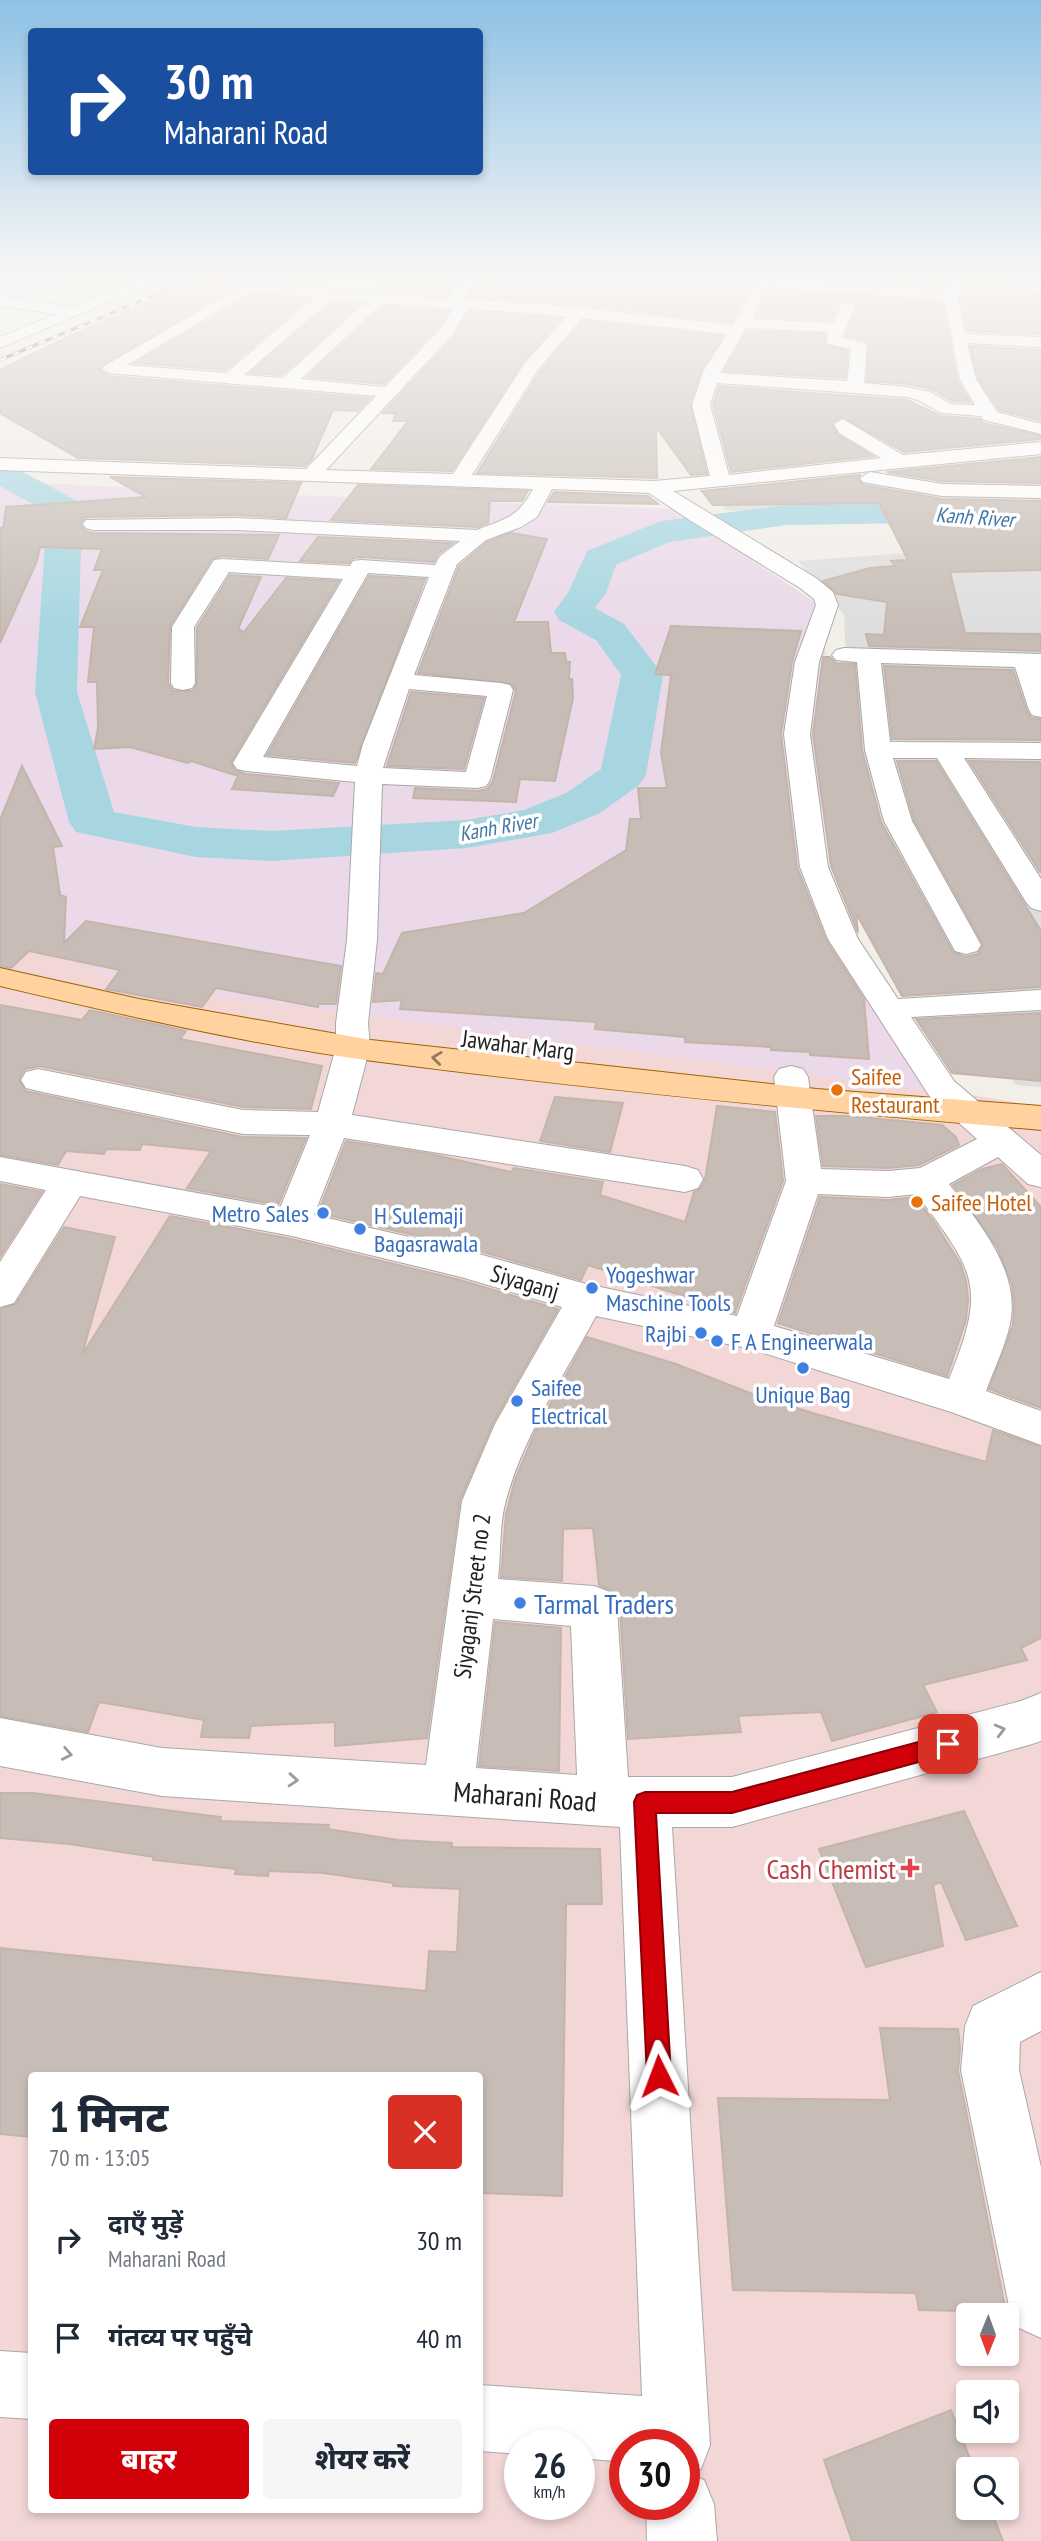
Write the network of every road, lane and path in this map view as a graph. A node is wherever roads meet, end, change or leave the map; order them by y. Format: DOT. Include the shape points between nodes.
graph roads {
  1 [pos="385,396"];
  2 [pos="513,396"];
  3 [pos="704,396"];
  4 [pos="922,396"];
  5 [pos="978,396"];
  6 [pos="987,411"];
  7 [pos="344,412"];
  8 [pos="367,414"];
  9 [pos="843,424"];
  10 [pos="1041,429"];
  11 [pos="1041,448"];
  12 [pos="0,453"];
  13 [pos="40,456"];
  14 [pos="901,462"];
  15 [pos="0,464"];
  16 [pos="830,471"];
  17 [pos="310,477"];
  18 [pos="459,480"];
  19 [pos="721,482"];
  20 [pos="546,483"];
  21 [pos="654,486"];
  22 [pos="1041,492"];
  23 [pos="93,524"];
  24 [pos="479,536"];
  25 [pos="442,572"];
  26 [pos="357,573"];
  27 [pos="812,654"];
  28 [pos="867,656"];
  29 [pos="1033,661"];
  30 [pos="400,681"];
  31 [pos="183,683"];
  32 [pos="1041,710"];
  33 [pos="878,750"];
  34 [pos="946,751"];
  35 [pos="1041,751"];
  36 [pos="368,775"];
  37 [pos="1041,902"];
  38 [pos="966,945"];
  39 [pos="0,960"];
  40 [pos="0,977"];
  41 [pos="1041,1000"];
  42 [pos="889,1009"];
  43 [pos="352,1035"];
  44 [pos="38,1080"];
  45 [pos="792,1087"];
  46 [pos="942,1089"];
  47 [pos="1041,1097"];
  48 [pos="970,1112"];
  49 [pos="1041,1118"];
  50 [pos="332,1124"];
  51 [pos="1003,1140"];
  52 [pos="0,1169"];
  53 [pos="1041,1175"];
  54 [pos="685,1179"];
  55 [pos="927,1180"];
  56 [pos="71,1181"];
  57 [pos="804,1181"];
  58 [pos="292,1223"];
  59 [pos="0,1293"];
  60 [pos="586,1299"];
  61 [pos="751,1334"];
  62 [pos="962,1399"];
  63 [pos="1041,1428"];
  64 [pos="472,1597"];
  65 [pos="1041,1716"];
  66 [pos="0,1742"];
  67 [pos="448,1790"];
  68 [pos="625,1802"];
  69 [pos="1041,2000"];
  70 [pos="1041,2306"];
  71 [pos="0,2384"];
  72 [pos="28,2386"];
  73 [pos="483,2418"];
  74 [pos="676,2429"];
  75 [pos="609,2431"];
  76 [pos="681,2520"];
  77 [pos="682,2541"];
  1 -- 8 [label="street"];
  2 -- 18 [label="street"];
  3 -- 19 [label="street" via="701,405"];
  4 -- 6 [label="street" via="947,409"];
  5 -- 6 [label="street"];
  6 -- 10 [label="street" via="990,416"];
  7 -- 8 [label="street"];
  8 -- 17 [label="street"];
  9 -- 14 [label="street"];
  11 -- 14 [label="street"];
  12 -- 13 [label="street"];
  13 -- 15 [label="street"];
  13 -- 17 [label="street" via="86,466"];
  14 -- 16 [label="street"];
  16 -- 19 [label="street"];
  16 -- 22 [label="street" via="942,489"];
  17 -- 18 [label="street"];
  18 -- 20 [label="street"];
  19 -- 21 [label="street"];
  20 -- 21 [label="street"];
  20 -- 24 [label="street" via="530,513"];
  21 -- 27 [label="street" via="825,597 827,605"];
  23 -- 24 [label="street" via="297,524"];
  24 -- 25 [label="street" via="447,562"];
  25 -- 26 [label="street" via="361,566"];
  25 -- 30 [label="street"];
  26 -- 31 [label="street" via="222,565 183,627"];
  26 -- 36 [label="street" via="246,762"];
  27 -- 28 [label="street"];
  27 -- 42 [label="street" via="797,734 814,867 844,939"];
  28 -- 29 [label="street"];
  28 -- 33 [label="street"];
  29 -- 32 [label="street"];
  30 -- 36 [label="street"];
  30 -- 36 [label="street" via="501,690 477,780"];
  33 -- 34 [label="street"];
  33 -- 38 [label="street" via="898,821"];
  34 -- 35 [label="street"];
  34 -- 37 [label="street"];
  36 -- 43 [label="street" via="362,940"];
  39 -- 43 [label="main road"];
  40 -- 43 [label="main road" via="139,1010"];
  41 -- 42 [label="street"];
  42 -- 46 [label="street"];
  43 -- 45 [label="main road"];
  43 -- 50 [label="street"];
  44 -- 50 [label="street" via="243,1122"];
  45 -- 46 [label="main road"];
  45 -- 48 [label="main road"];
  45 -- 57 [label="street"];
  46 -- 47 [label="main road"];
  46 -- 48 [label="street"];
  48 -- 49 [label="main road"];
  48 -- 51 [label="street"];
  50 -- 54 [label="street"];
  50 -- 58 [label="street"];
  51 -- 53 [label="street"];
  51 -- 55 [label="street"];
  52 -- 56 [label="street, Siyaganj"];
  55 -- 57 [label="street" via="888,1184"];
  55 -- 62 [label="street" via="976,1251 992,1294 991,1321"];
  56 -- 58 [label="street, Siyaganj"];
  56 -- 59 [label="street"];
  57 -- 61 [label="street"];
  58 -- 60 [label="street, Siyaganj" via="461,1263"];
  60 -- 61 [label="street, Siyaganj"];
  60 -- 64 [label="street, Siyaganj Street no 2" via="508,1443 484,1503"];
  61 -- 62 [label="street, Siyaganj"];
  62 -- 63 [label="street, Siyaganj"];
  64 -- 67 [label="street, Siyaganj Street no 2"];
  64 -- 68 [label="street" via="594,1607 598,1715"];
  68 -- 65 [label="street, Maharani Road, one-way" via="732,1802"];
  66 -- 67 [label="street, Maharani Road, one-way" via="162,1772"];
  67 -- 68 [label="street, Maharani Road"];
  68 -- 74 [label="street"];
  69 -- 70 [label="street" via="993,2026 990,2070"];
  71 -- 72 [label="street"];
  73 -- 75 [label="street"];
  76 -- 77 [label="street"];
}
